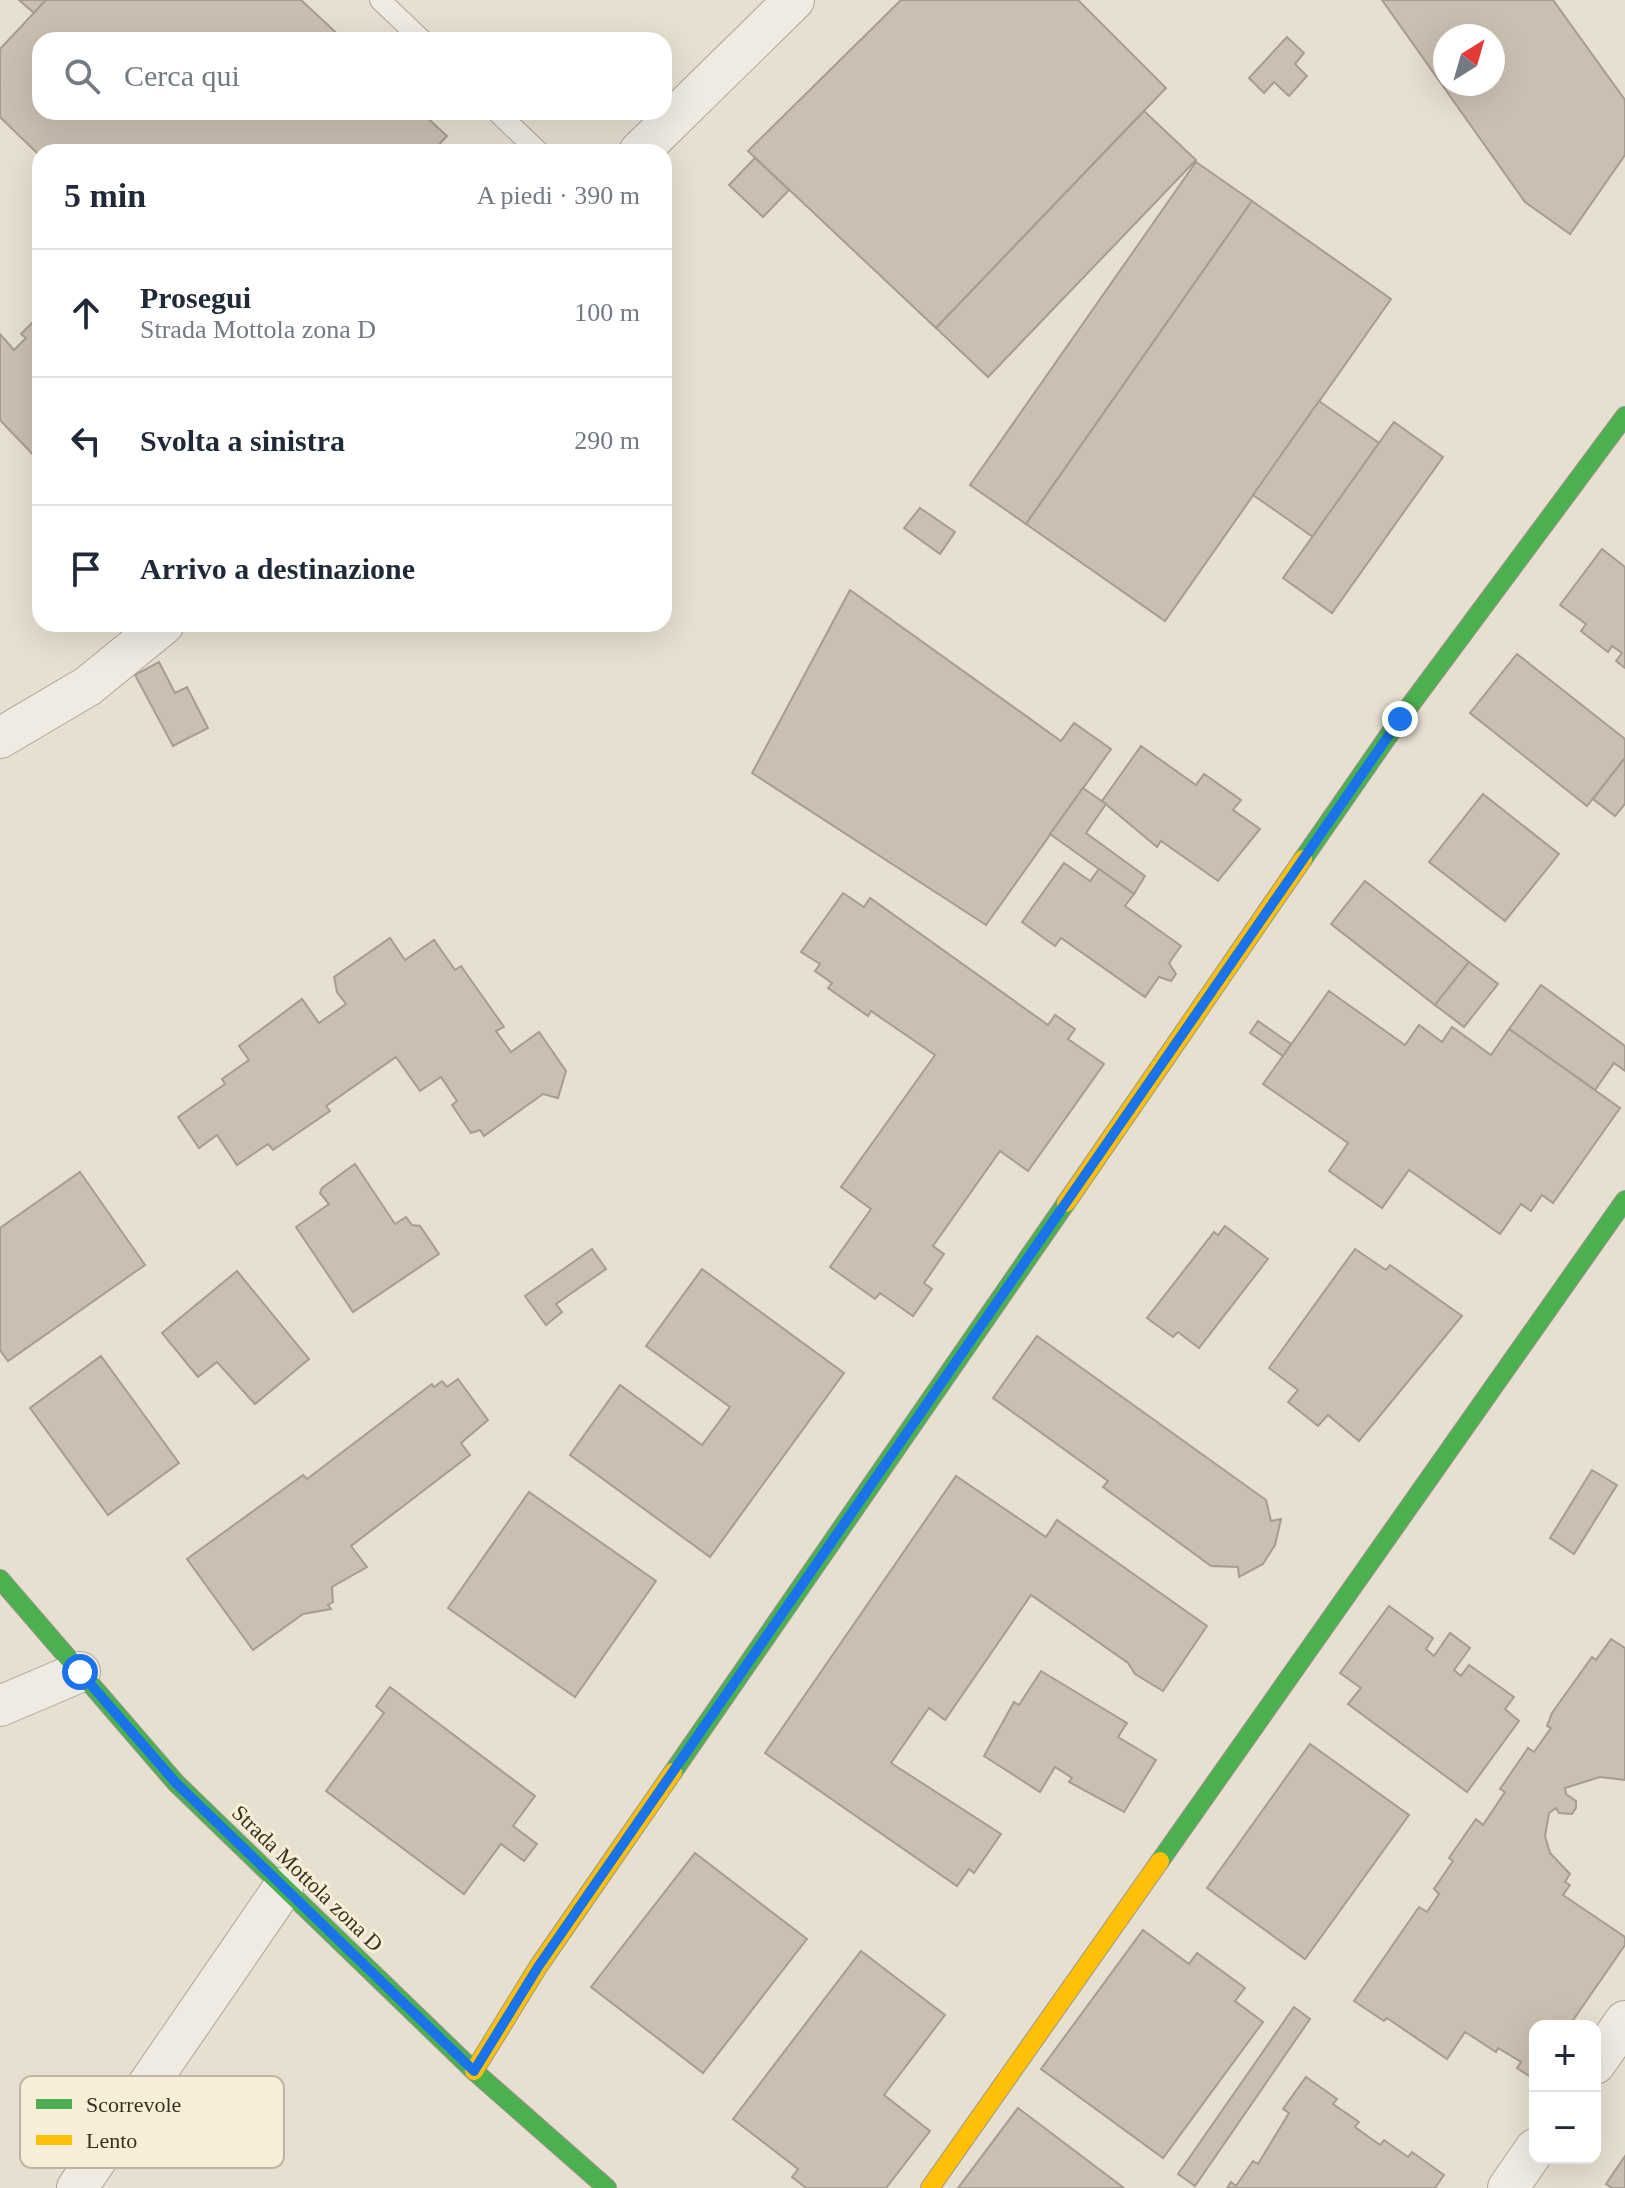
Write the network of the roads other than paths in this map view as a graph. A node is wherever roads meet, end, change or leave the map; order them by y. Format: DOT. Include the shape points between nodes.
graph roads {
  1 [pos="380,0"];
  2 [pos="794,0"];
  3 [pos="414,32"];
  4 [pos="505,120"];
  5 [pos="672,120"];
  6 [pos="672,120"];
  7 [pos="531,144"];
  8 [pos="647,144"];
  9 [pos="1625,416"];
  10 [pos="154,632"];
  11 [pos="0,738"];
  12 [pos="1625,1200"];
  13 [pos="0,1579"];
  14 [pos="80,1672"];
  15 [pos="0,1706"];
  16 [pos="283,1888"];
  17 [pos="1625,2021"];
  18 [pos="1601,2055"];
  19 [pos="474,2071"];
  20 [pos="154,2076"];
  21 [pos="1529,2158"];
  22 [pos="91,2168"];
  23 [pos="77,2188"];
  24 [pos="607,2188"];
  25 [pos="930,2188"];
  26 [pos="1508,2188"];
  1 -- 3 [label="lane"];
  2 -- 5 [label="street"];
  4 -- 7 [label="lane"];
  6 -- 8 [label="street"];
  9 -- 19 [label="street" via="1400,719 556,1940"];
  10 -- 11 [label="street" via="88,686"];
  12 -- 25 [label="street"];
  13 -- 14 [label="street, Strada Mottola zona D"];
  14 -- 15 [label="street"];
  14 -- 16 [label="street, Strada Mottola zona D" via="176,1783"];
  16 -- 19 [label="street, Strada Mottola zona D"];
  16 -- 20 [label="street"];
  17 -- 18 [label="street"];
  19 -- 24 [label="street, Strada Mottola zona D"];
  21 -- 26 [label="street"];
  22 -- 23 [label="street"];
}
